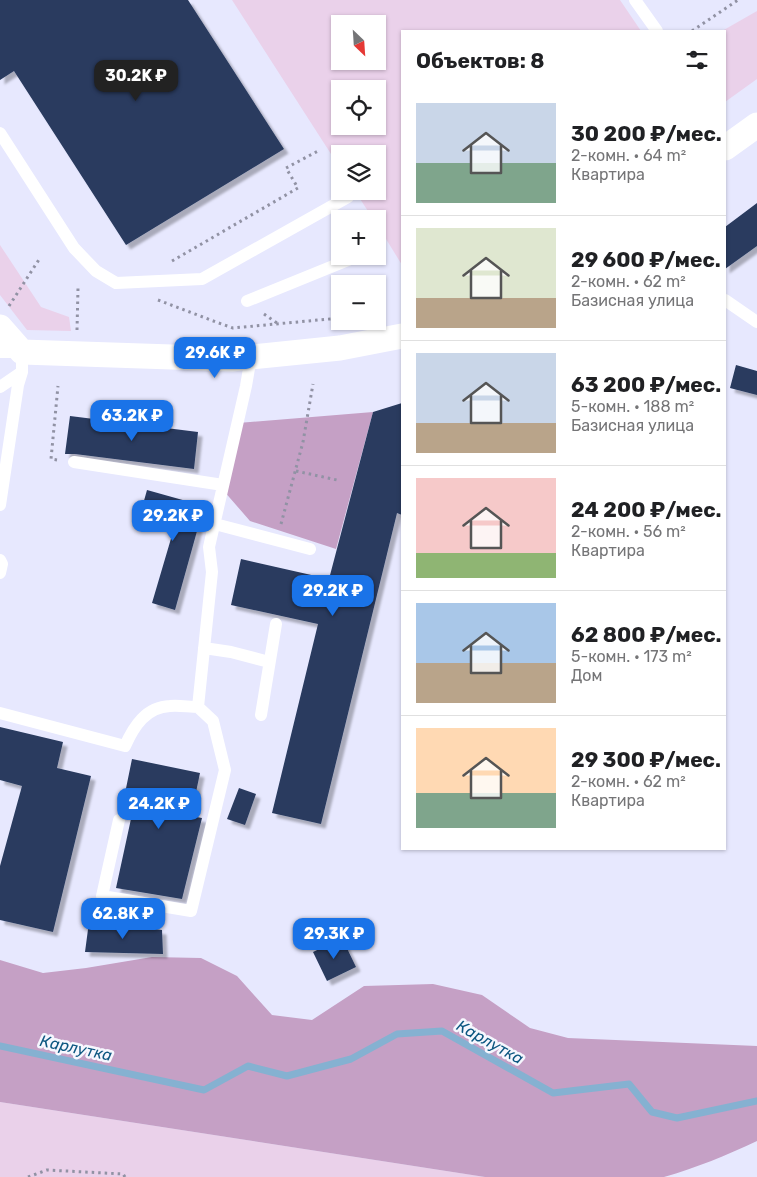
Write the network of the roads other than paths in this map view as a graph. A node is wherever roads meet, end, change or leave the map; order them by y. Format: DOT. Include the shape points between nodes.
graph roads {
  1 [pos="635,0"];
  2 [pos="656,30"];
  3 [pos="757,125"];
  4 [pos="0,133"];
  5 [pos="726,147"];
  6 [pos="341,200"];
  7 [pos="336,265"];
  8 [pos="726,301"];
  9 [pos="247,302"];
  10 [pos="2,319"];
  11 [pos="757,322"];
  12 [pos="401,336"];
  13 [pos="251,357"];
  14 [pos="15,359"];
  15 [pos="0,387"];
  16 [pos="74,462"];
  17 [pos="223,485"];
  18 [pos="0,505"];
  19 [pos="214,524"];
  20 [pos="310,549"];
  21 [pos="0,560"];
  22 [pos="0,573"];
  23 [pos="276,624"];
  24 [pos="204,648"];
  25 [pos="269,662"];
  26 [pos="198,707"];
  27 [pos="0,713"];
  28 [pos="261,715"];
  29 [pos="119,820"];
  1 -- 2 [label="lane"];
  3 -- 5 [label="street"];
  4 -- 6 [label="lane" via="74,248 96,271 116,283 202,278"];
  7 -- 9 [label="lane"];
  8 -- 11 [label="lane"];
  10 -- 14 [label="street"];
  12 -- 13 [label="street" via="340,348"];
  13 -- 14 [label="street"];
  13 -- 17 [label="lane"];
  14 -- 15 [label="lane"];
  14 -- 18 [label="lane" via="18,386"];
  16 -- 17 [label="lane"];
  17 -- 19 [label="lane"];
  19 -- 20 [label="lane"];
  19 -- 24 [label="lane" via="209,547 212,572"];
  21 -- 22 [label="lane"];
  23 -- 25 [label="lane"];
  24 -- 25 [label="lane"];
  24 -- 26 [label="lane"];
  25 -- 28 [label="lane"];
  26 -- 27 [label="lane" via="169,706 149,712 131,732 124,746"];
  26 -- 29 [label="lane" via="213,721 224,770 192,911 102,896"];
}
